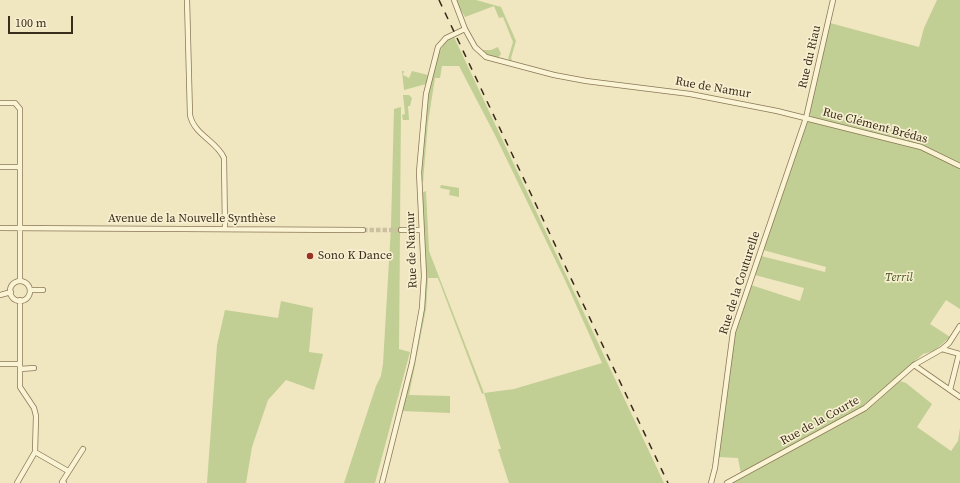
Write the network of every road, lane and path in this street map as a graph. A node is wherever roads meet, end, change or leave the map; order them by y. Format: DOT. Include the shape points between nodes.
graph roads {
  1 [pos="187,0"];
  2 [pos="454,0"];
  3 [pos="833,0"];
  4 [pos="465,29"];
  5 [pos="0,103"];
  6 [pos="806,118"];
  7 [pos="960,166"];
  8 [pos="0,167"];
  9 [pos="20,167"];
  10 [pos="0,228"];
  11 [pos="20,229"];
  12 [pos="225,229"];
  13 [pos="363,230"];
  14 [pos="401,230"];
  15 [pos="421,230"];
  16 [pos="20,281"];
  17 [pos="30,290"];
  18 [pos="44,290"];
  19 [pos="11,292"];
  20 [pos="0,295"];
  21 [pos="20,300"];
  22 [pos="960,326"];
  23 [pos="942,349"];
  24 [pos="960,354"];
  25 [pos="0,364"];
  26 [pos="914,365"];
  27 [pos="20,366"];
  28 [pos="34,368"];
  29 [pos="950,390"];
  30 [pos="960,397"];
  31 [pos="83,449"];
  32 [pos="35,452"];
  33 [pos="68,471"];
  34 [pos="18,483"];
  35 [pos="64,483"];
  36 [pos="382,483"];
  37 [pos="711,483"];
  38 [pos="727,483"];
  1 -- 12 [label="street" via="190,116 194,127 224,158"];
  2 -- 4 [label="street, Rue de Namur"];
  3 -- 6 [label="street, Rue du Riau"];
  4 -- 6 [label="street, Rue de Namur" via="482,55 539,72 586,81 690,94"];
  4 -- 15 [label="street, Rue de Namur" via="441,43 436,50 430,75 424,106 419,172"];
  5 -- 9 [label="street" via="15,103 19,106"];
  6 -- 7 [label="street, Rue Clément Brédas" via="921,147"];
  6 -- 37 [label="street, Rue de la Couturelle" via="733,332"];
  8 -- 9 [label="street"];
  9 -- 11 [label="street"];
  10 -- 11 [label="street, Avenue de la Nouvelle Synthèse"];
  11 -- 12 [label="street, Avenue de la Nouvelle Synthèse"];
  11 -- 16 [label="street"];
  12 -- 13 [label="street, Avenue de la Nouvelle Synthèse"];
  14 -- 15 [label="street"];
  15 -- 36 [label="street, Rue de Namur" via="424,276 421,318"];
  16 -- 17 [label="street" via="28,285"];
  16 -- 19 [label="street" via="13,284"];
  17 -- 18 [label="street"];
  17 -- 21 [label="street" via="28,296"];
  19 -- 20 [label="street"];
  19 -- 21 [label="street" via="14,298"];
  21 -- 27 [label="street"];
  22 -- 23 [label="street, Rue de la Courte"];
  23 -- 24 [label="street"];
  23 -- 26 [label="street, Rue de la Courte"];
  24 -- 29 [label="street"];
  25 -- 27 [label="street"];
  26 -- 29 [label="street"];
  26 -- 38 [label="street, Rue de la Courte" via="865,408"];
  27 -- 28 [label="street"];
  27 -- 32 [label="street" via="21,391 36,411"];
  29 -- 30 [label="street"];
  31 -- 33 [label="street"];
  32 -- 33 [label="street"];
  32 -- 34 [label="street"];
  33 -- 35 [label="street" via="62,482"];
}
